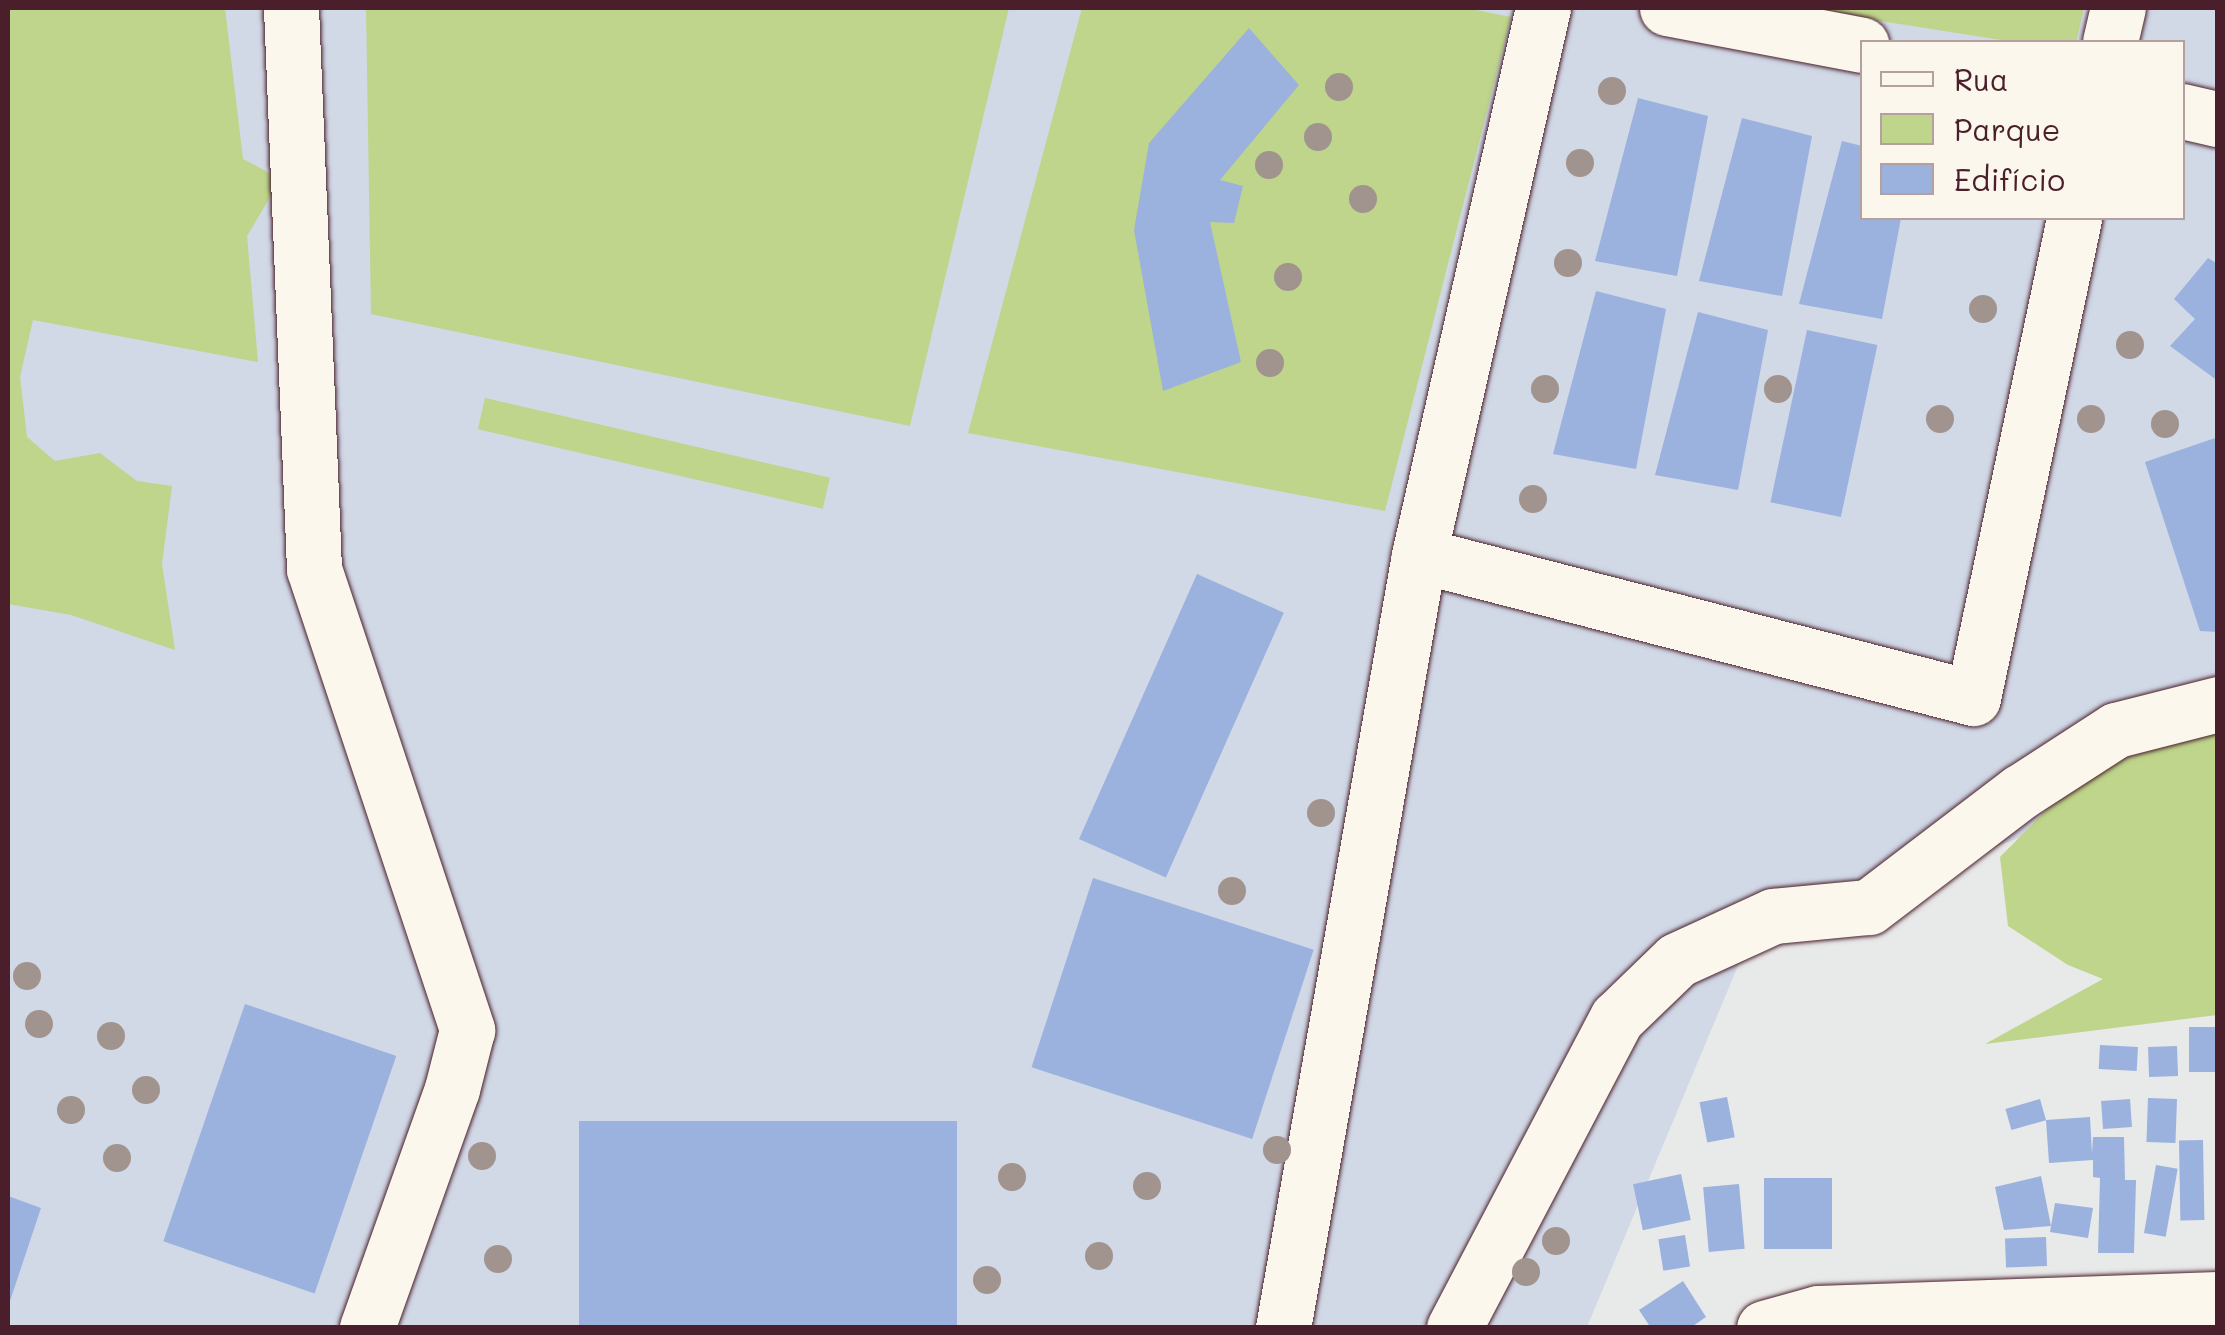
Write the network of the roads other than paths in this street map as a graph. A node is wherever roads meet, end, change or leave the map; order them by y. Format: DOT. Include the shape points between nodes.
graph roads {
  1 [pos="292,8"];
  2 [pos="1544,8"];
  3 [pos="1667,8"];
  4 [pos="2118,8"];
  5 [pos="2110,40"];
  6 [pos="1860,45"];
  7 [pos="2185,112"];
  8 [pos="2218,119"];
  9 [pos="2074,220"];
  10 [pos="1419,555"];
  11 [pos="2218,704"];
  12 [pos="2218,1299"];
  13 [pos="1891,1319"];
  14 [pos="366,1328"];
  15 [pos="1283,1328"];
  16 [pos="1454,1328"];
  17 [pos="1764,1328"];
  1 -- 14 [label="street" via="314,569 468,1030"];
  2 -- 10 [label="street"];
  3 -- 6 [label="street"];
  4 -- 5 [label="street"];
  7 -- 8 [label="street"];
  9 -- 10 [label="street" via="1972,698"];
  10 -- 15 [label="street"];
  11 -- 16 [label="street" via="2116,730 2020,792 1869,908 1773,916 1677,960 1617,1018"];
  12 -- 13 [label="street"];
  13 -- 17 [label="street" via="1818,1313"];
}
